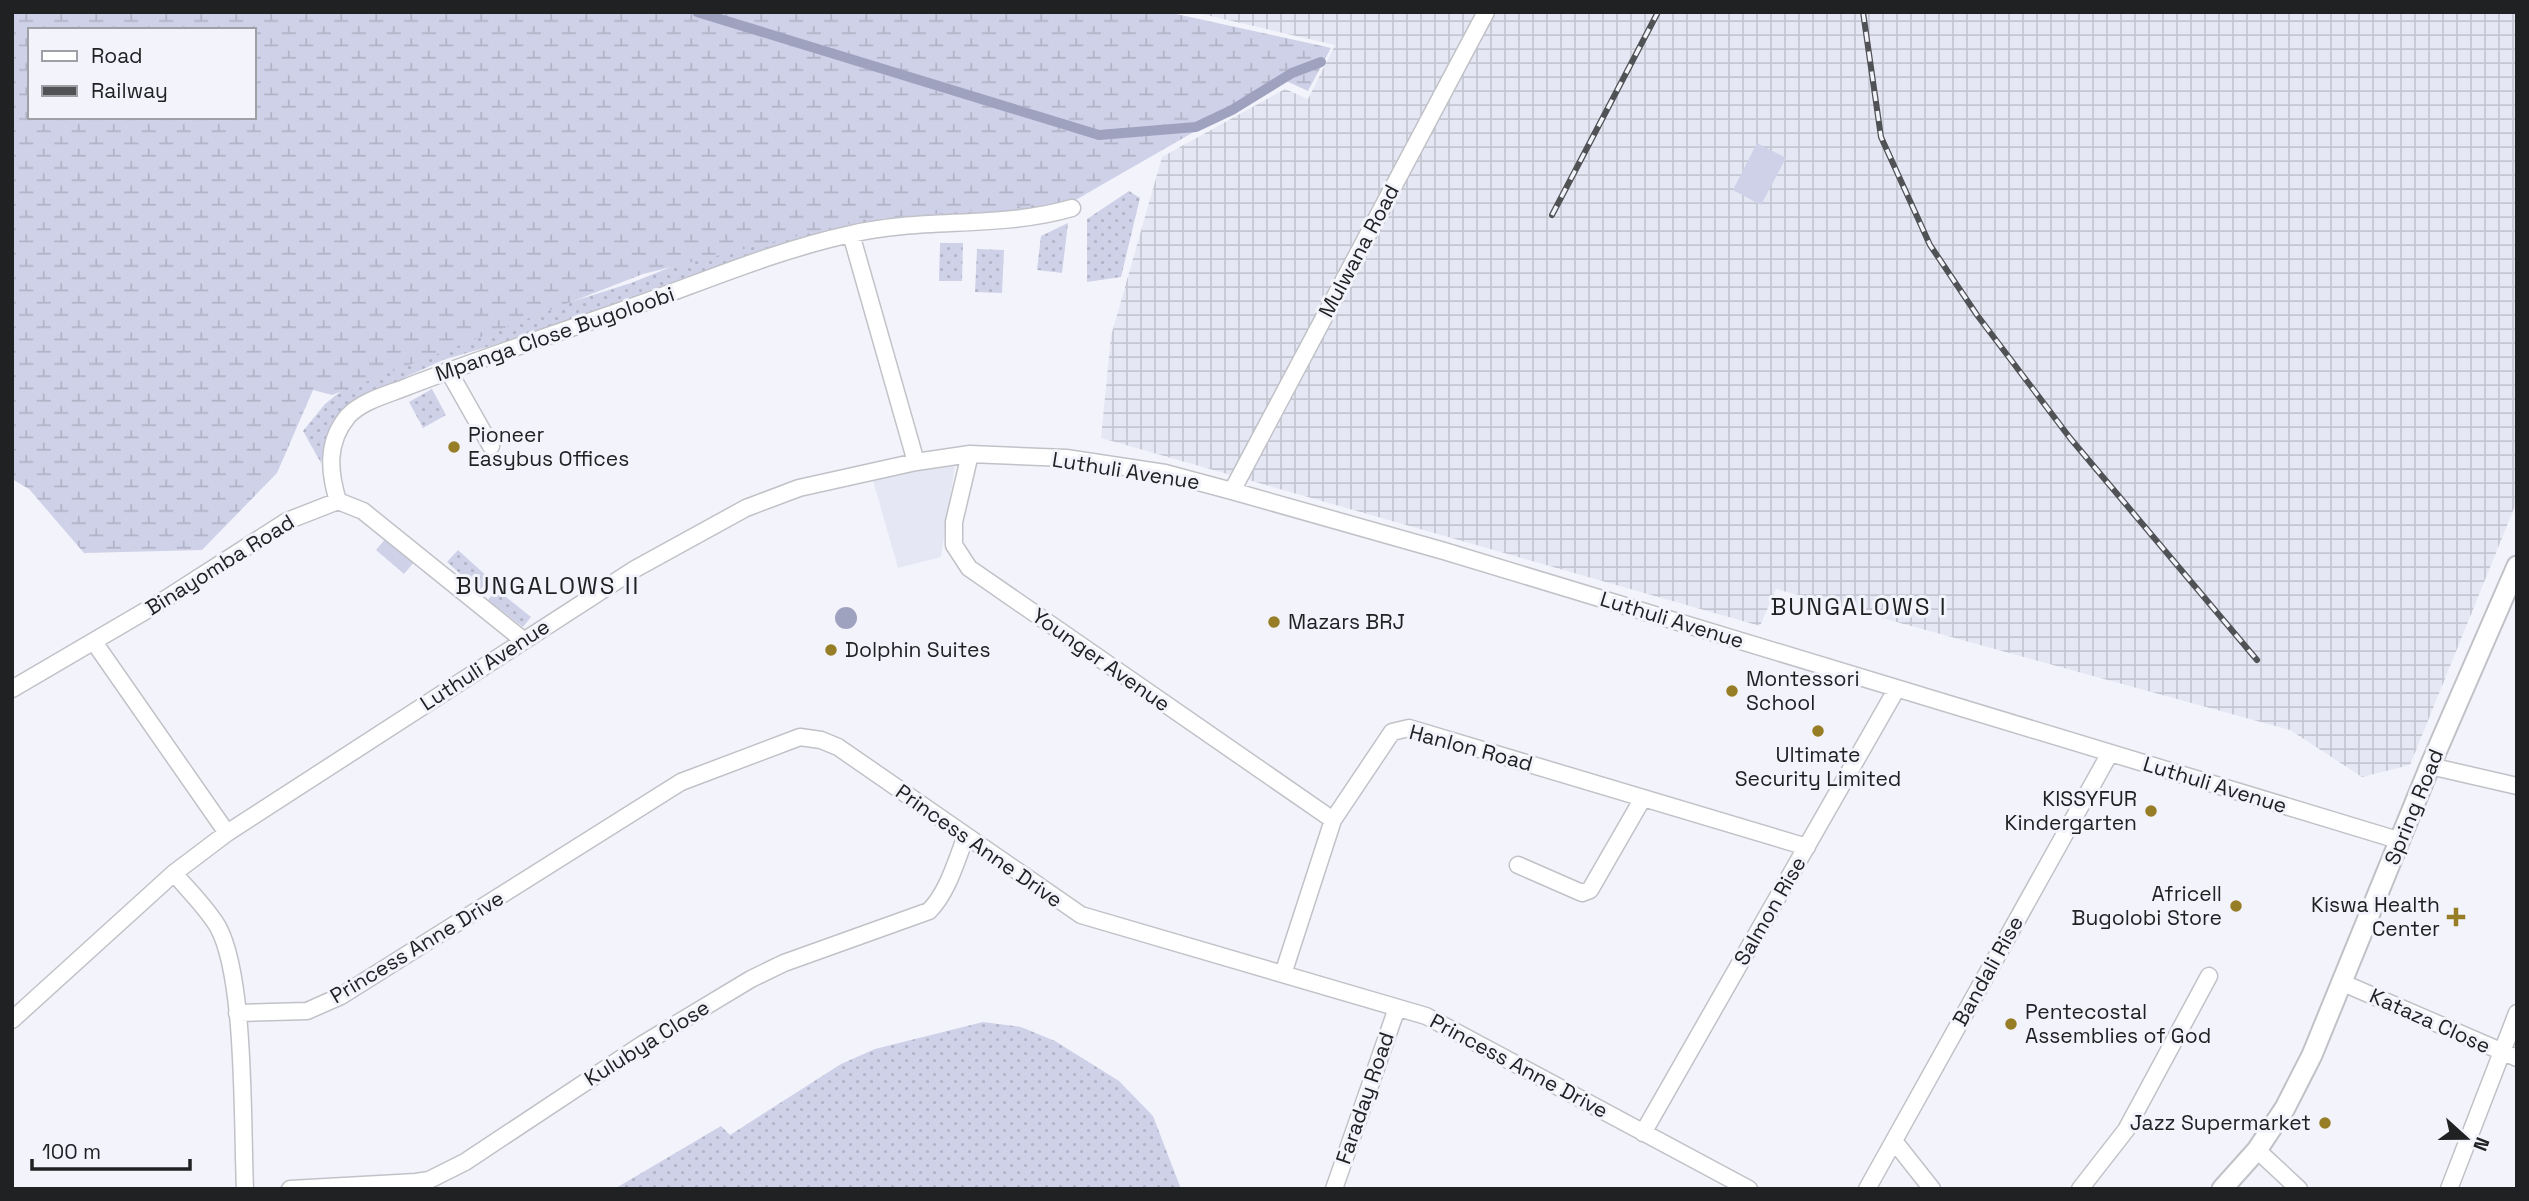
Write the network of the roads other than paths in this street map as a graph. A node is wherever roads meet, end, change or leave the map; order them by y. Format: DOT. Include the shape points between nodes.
graph roads {
  1 [pos="1486,12"];
  2 [pos="1072,208"];
  3 [pos="851,234"];
  4 [pos="448,370"];
  5 [pos="491,446"];
  6 [pos="970,454"];
  7 [pos="916,462"];
  8 [pos="1232,491"];
  9 [pos="338,501"];
  10 [pos="2517,566"];
  11 [pos="523,640"];
  12 [pos="94,642"];
  13 [pos="12,689"];
  14 [pos="1896,690"];
  15 [pos="2110,753"];
  16 [pos="2430,766"];
  17 [pos="2517,786"];
  18 [pos="1643,798"];
  19 [pos="1333,820"];
  20 [pos="227,833"];
  21 [pos="966,836"];
  22 [pos="2401,841"];
  23 [pos="1807,847"];
  24 [pos="1518,865"];
  25 [pos="174,873"];
  26 [pos="1283,974"];
  27 [pos="2210,976"];
  28 [pos="2343,983"];
  29 [pos="1397,1008"];
  30 [pos="237,1013"];
  31 [pos="2517,1013"];
  32 [pos="12,1020"];
  33 [pos="2509,1055"];
  34 [pos="1643,1133"];
  35 [pos="1894,1142"];
  36 [pos="2257,1150"];
  37 [pos="245,1189"];
  38 [pos="290,1189"];
  39 [pos="1334,1189"];
  40 [pos="1749,1189"];
  41 [pos="1867,1189"];
  42 [pos="1932,1189"];
  43 [pos="2080,1189"];
  44 [pos="2222,1189"];
  45 [pos="2299,1189"];
  46 [pos="2449,1189"];
  1 -- 8 [label="street, Mulwana Road"];
  2 -- 3 [label="street, Mpanga Close Bugoloobi" via="1028,219 918,224"];
  3 -- 4 [label="street, Mpanga Close Bugoloobi"];
  3 -- 7 [label="street"];
  4 -- 5 [label="street"];
  4 -- 9 [label="street, Mpanga Close Bugoloobi" via="369,402 349,415 329,465"];
  6 -- 7 [label="street, Luthuli Avenue"];
  6 -- 8 [label="street, Luthuli Avenue" via="1066,458 1165,473"];
  6 -- 19 [label="street, Younger Avenue" via="954,522 954,545 969,568"];
  7 -- 11 [label="street, Luthuli Avenue" via="799,488 746,508 635,569"];
  8 -- 14 [label="street, Luthuli Avenue"];
  9 -- 11 [label="street" via="363,511"];
  9 -- 12 [label="street, Binayomba Road" via="287,521"];
  10 -- 16 [label="main road, Spring Road"];
  11 -- 20 [label="street, Luthuli Avenue"];
  12 -- 13 [label="street, Binayomba Road"];
  12 -- 20 [label="street"];
  14 -- 15 [label="street, Luthuli Avenue"];
  14 -- 23 [label="street, Salmon Rise"];
  15 -- 22 [label="street, Luthuli Avenue"];
  15 -- 35 [label="street, Bandali Rise"];
  16 -- 17 [label="street"];
  16 -- 22 [label="main road, Spring Road"];
  18 -- 19 [label="street, Hanlon Road" via="1401,728 1392,732"];
  18 -- 23 [label="street, Hanlon Road"];
  18 -- 24 [label="street" via="1590,890 1582,893"];
  19 -- 26 [label="street, Hanlon Road"];
  20 -- 25 [label="street, Luthuli Avenue"];
  21 -- 26 [label="street, Princess Anne Drive" via="1067,908 1095,922"];
  21 -- 30 [label="street, Princess Anne Drive" via="838,747 811,738 789,740 681,782 341,996 307,1012"];
  21 -- 38 [label="street, Kulubya Close" via="942,894 929,911 751,979 465,1162 429,1180"];
  22 -- 28 [label="main road, Spring Road"];
  23 -- 34 [label="street, Salmon Rise"];
  25 -- 30 [label="street" via="223,938"];
  25 -- 32 [label="street, Luthuli Avenue"];
  26 -- 29 [label="street, Princess Anne Drive"];
  27 -- 43 [label="street" via="2126,1130"];
  28 -- 33 [label="street, Kataza Close"];
  28 -- 36 [label="main road, Spring Road" via="2288,1104"];
  29 -- 34 [label="street, Princess Anne Drive" via="1445,1025"];
  29 -- 39 [label="street, Faraday Road"];
  30 -- 37 [label="street"];
  31 -- 33 [label="street"];
  33 -- 46 [label="street"];
  34 -- 40 [label="street, Princess Anne Drive"];
  35 -- 41 [label="street, Bandali Rise"];
  35 -- 42 [label="street"];
  36 -- 44 [label="main road, Spring Road"];
  36 -- 45 [label="street"];
}
